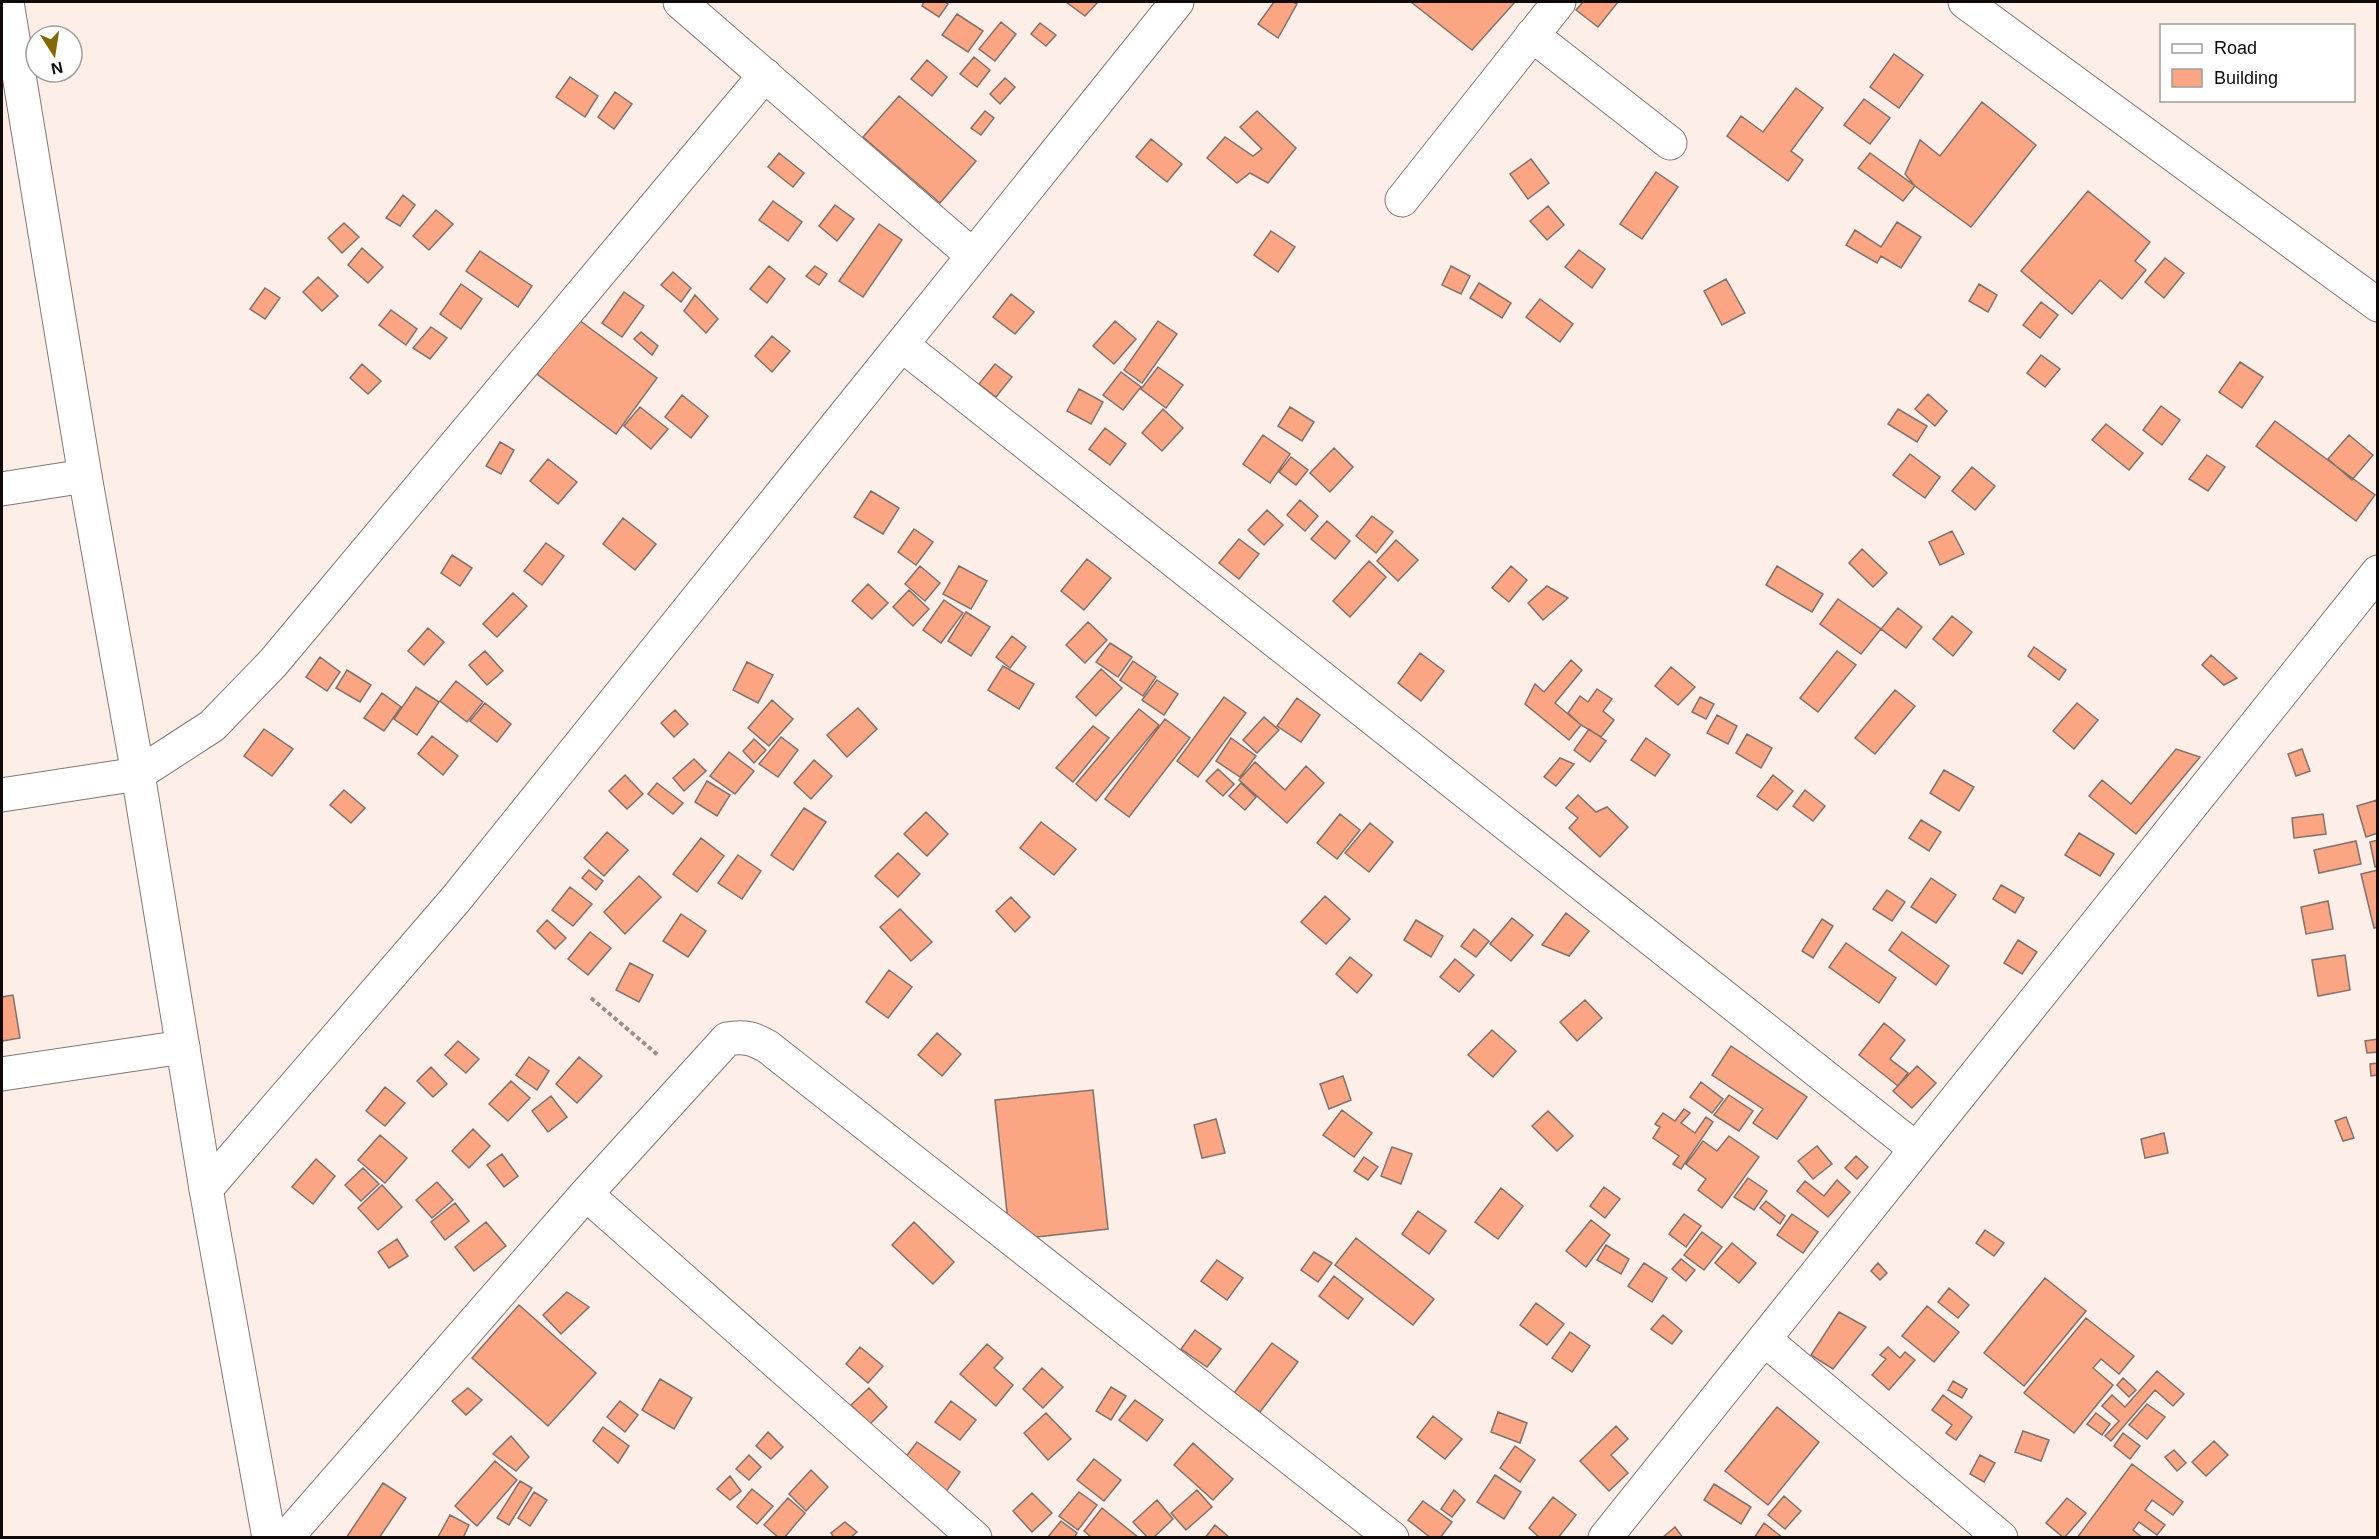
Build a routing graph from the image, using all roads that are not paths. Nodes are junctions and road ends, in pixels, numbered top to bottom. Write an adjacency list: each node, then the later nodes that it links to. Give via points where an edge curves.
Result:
1 (7, 2): 8 (street)
2 (680, 2): 7 (street)
3 (1178, 2): 11 (street)
4 (1559, 2): 6 (street)
5 (1965, 2): 12 (street)
6 (1532, 35): 9 (street); 10 (street)
7 (765, 75): 11 (street); 17 (street, via 273,663 212,726)
8 (12, 96): 14 (street)
9 (1670, 143)
10 (1402, 200)
11 (972, 255): 13 (street)
12 (2378, 305)
13 (902, 345): 21 (street); 22 (street, via 456,899)
14 (85, 476): 15 (street); 17 (street)
15 (2, 489)
16 (2378, 572): 21 (street)
17 (138, 774): 18 (street); 19 (street)
18 (2, 795)
19 (183, 1047): 20 (street); 22 (street)
20 (2, 1074)
21 (1916, 1149): 24 (street)
22 (206, 1189): 25 (street)
23 (586, 1194): 26 (street); 27 (street); 28 (street, via 728,1039 742,1036 761,1043)
24 (1764, 1340): 29 (street); 30 (street)
25 (269, 1538)
26 (286, 1538)
27 (975, 1538)
28 (1392, 1538)
29 (1605, 1538)
30 (2001, 1538)

